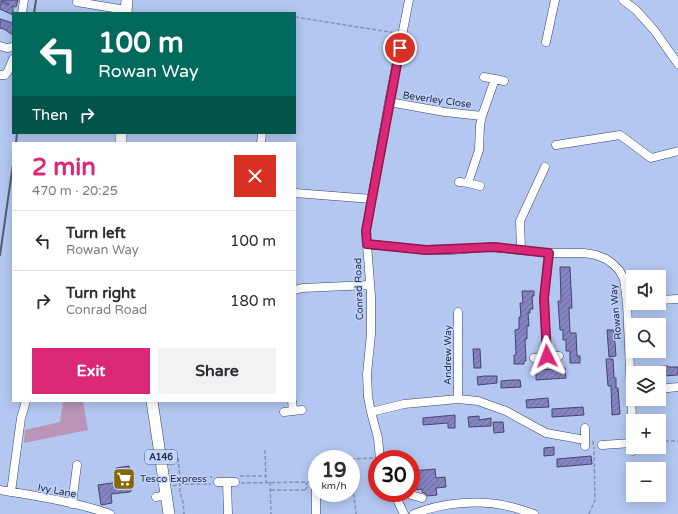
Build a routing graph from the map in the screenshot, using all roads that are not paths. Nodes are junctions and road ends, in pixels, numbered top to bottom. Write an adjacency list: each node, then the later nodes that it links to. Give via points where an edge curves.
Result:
1 (24, 0): 7 (street)
2 (409, 0): 17 (street, Conrad Road)
3 (555, 0): 8 (street)
4 (624, 0): 12 (street, via 654,30)
5 (77, 2): 6 (street)
6 (127, 8)
7 (22, 12)
8 (546, 42)
9 (0, 46): 10 (street)
10 (12, 48)
11 (12, 61): 13 (street, via 5,75)
12 (678, 64)
13 (0, 75)
14 (484, 77): 15 (street)
15 (495, 79): 16 (street); 18 (street, Beverley Close)
16 (504, 81)
17 (389, 102): 18 (street, Beverley Close); 26 (street, Conrad Road)
18 (482, 116): 23 (street, Beverley Close, via 479,150)
19 (556, 145): 20 (street, via 620,135 651,158)
20 (678, 151)
21 (545, 167): 28 (street, via 520,220)
22 (460, 182): 23 (street)
23 (468, 183): 24 (street)
24 (480, 186)
25 (296, 194): 26 (street)
26 (372, 198): 27 (street, Conrad Road, via 366,231)
27 (367, 244): 28 (street, Rowan Way, via 426,250 490,247); 30 (street, Conrad Road)
28 (521, 250): 29 (street, Rowan Way)
29 (549, 253): 31 (street, Rowan Way, via 584,253 606,259 619,270); 37 (street, via 544,298)
30 (370, 285): 32 (street); 48 (street, Conrad Road, via 371,334 367,374)
31 (626, 287)
32 (296, 290)
33 (678, 299): 34 (street)
34 (666, 300)
35 (630, 310): 40 (street, Rowan Way)
36 (458, 312): 43 (street, Andrew Way)
37 (547, 356): 38 (street); 39 (street)
38 (559, 356)
39 (534, 358)
40 (631, 366)
41 (678, 387): 42 (street)
42 (666, 388)
43 (458, 399): 48 (street, via 404,404); 49 (street, via 478,401 506,411 546,433 585,443)
44 (26, 402): 56 (street, via 21,418)
45 (152, 402): 63 (highway, A146, via 162,496)
46 (292, 402): 47 (street, via 289,412)
47 (302, 410)
48 (371, 412): 52 (street, Conrad Road)
49 (585, 428)
50 (602, 445): 51 (street, Rowan Way)
51 (626, 447)
52 (379, 450)
53 (77, 465): 59 (street)
54 (214, 483): 64 (street, via 235,482)
55 (0, 490): 56 (street, Ivy Lane)
56 (11, 492): 59 (street, Ivy Lane)
57 (314, 502): 65 (street)
58 (398, 502): 66 (street)
59 (72, 504): 62 (street, Ivy Lane)
60 (446, 505): 61 (street, via 479,502 506,505); 67 (street); 68 (street)
61 (522, 512): 69 (street)
62 (110, 514)
63 (169, 514)
64 (228, 514)
65 (316, 514)
66 (404, 514)
67 (414, 514)
68 (448, 514)
69 (534, 514)

